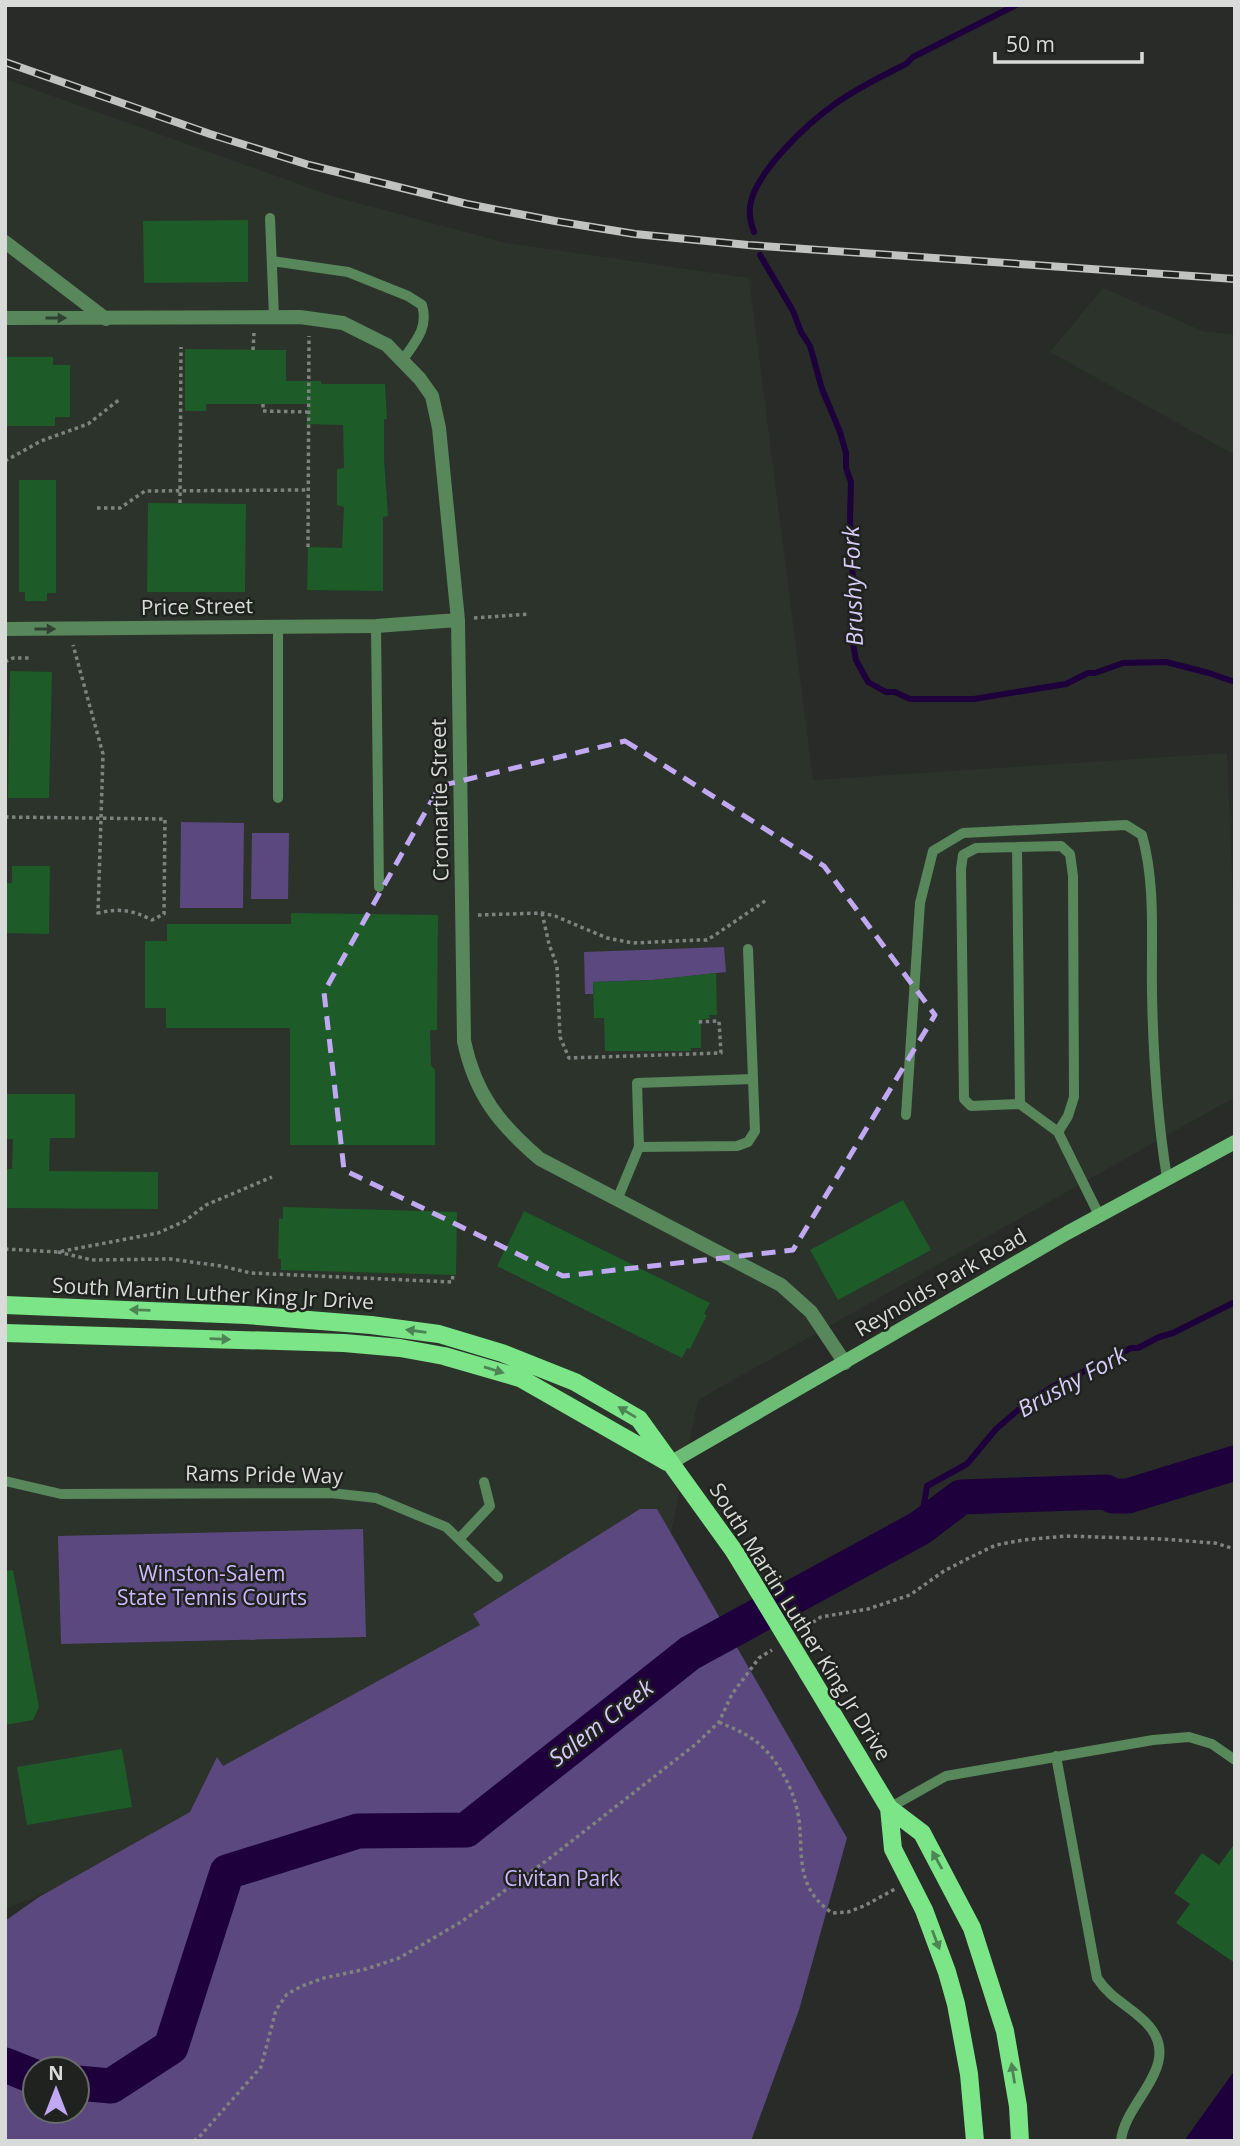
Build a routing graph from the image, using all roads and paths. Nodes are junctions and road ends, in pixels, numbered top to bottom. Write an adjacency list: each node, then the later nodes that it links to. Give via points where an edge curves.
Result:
1 (270, 218): 3 (lane)
2 (5, 242): 6 (street)
3 (272, 261): 4 (lane); 11 (lane, via 348,272 422,304 426,317 422,332)
4 (274, 317): 6 (street, Cromartie Street); 11 (street, Cromartie Street, via 343,323 387,345)
5 (5, 318): 6 (street, Cromartie Street, one-way to 6)
6 (106, 318)
7 (254, 330): 10 (path)
8 (309, 330): 14 (path)
9 (181, 348): 17 (path)
10 (253, 350)
11 (402, 361): 22 (street, Cromartie Street, via 432,396 439,428)
12 (120, 399): 15 (path, via 88,424 41,441)
13 (263, 404): 14 (path, via 263,411)
14 (307, 412): 16 (path)
15 (5, 461)
16 (307, 490): 17 (path); 20 (path)
17 (180, 491): 18 (path); 19 (path, via 145,491 120,508)
18 (180, 503)
19 (97, 508)
20 (308, 547)
21 (529, 614): 22 (path)
22 (458, 620): 23 (street, Price Street); 47 (street, Cromartie Street, via 464,1041 469,1066 493,1112 512,1136 540,1159)
23 (383, 626): 24 (street, Price Street); 33 (lane)
24 (278, 627): 25 (street, Price Street, one-way to 24); 29 (lane)
25 (5, 629)
26 (68, 641): 31 (path, via 103,754)
27 (32, 659): 28 (path)
28 (5, 662)
29 (278, 798)
30 (5, 817): 31 (path)
31 (102, 818): 31 (path, via 98,913 124,909 152,920 164,914 165,819)
32 (1017, 847): 40 (lane); 40 (lane, via 976,848 963,855 961,869 964,1099 971,1106); 42 (lane, via 1062,846 1070,854 1074,1097)
33 (379, 887)
34 (768, 899): 35 (path, via 707,940 634,943 607,938)
35 (542, 913): 36 (path); 38 (path, via 557,966 560,1037 569,1058 721,1053 719,1021)
36 (472, 915)
37 (748, 949): 39 (lane)
38 (696, 1022)
39 (753, 1079): 44 (lane, via 755,1131 748,1142); 44 (lane, via 637,1083)
40 (1020, 1104): 42 (lane)
41 (906, 1115): 46 (lane, via 920,904 933,852 963,833 1126,825 1142,835 1150,863 1152,1018)
42 (1058, 1132): 48 (lane)
43 (1235, 1142): 46 (main road, Reynolds Park Road)
44 (639, 1147): 47 (lane)
45 (272, 1177): 50 (path, via 212,1202 158,1233)
46 (1167, 1178): 48 (main road, Reynolds Park Road)
47 (617, 1200): 54 (street, Cromartie Street, via 781,1285 811,1312)
48 (1100, 1215): 54 (main road, Reynolds Park Road)
49 (5, 1249): 50 (path)
50 (58, 1252): 51 (path, via 92,1260 170,1259 251,1273 453,1282)
51 (453, 1275)
52 (5, 1305): 55 (main road, South Martin Luther King Jr Drive, one-way to 52, via 639,1419 575,1382 439,1334 246,1315)
53 (5, 1333): 55 (main road, South Martin Luther King Jr Drive, one-way to 55, via 344,1343 444,1356 520,1378)
54 (845, 1363): 55 (main road, Reynolds Park Road)
55 (670, 1463): 66 (main road, South Martin Luther King Jr Drive, bridge, via 734,1551)
56 (5, 1481): 58 (lane, Rams Pride Way, via 61,1494 331,1493 376,1498 446,1527)
57 (484, 1482): 58 (lane, via 491,1506)
58 (459, 1539): 60 (lane, Rams Pride Way)
59 (1235, 1549): 61 (path, via 1215,1543 1066,1536 996,1545 944,1571 910,1595 868,1609 821,1617)
60 (498, 1577)
61 (800, 1631)
62 (780, 1645): 63 (path, via 759,1658 732,1694)
63 (719, 1722): 67 (path, via 750,1737 775,1760 797,1807 804,1874 819,1905 832,1913 848,1912); 68 (path, via 666,1769 461,1922 399,1958 324,1978 287,1994 276,2010 261,2067)
64 (1056, 1756): 65 (lane, via 1189,1737 1212,1744); 66 (lane, via 946,1776); 71 (lane, via 1097,1978 1107,1993 1149,2025 1159,2053 1152,2082 1130,2113)
65 (1235, 1760)
66 (889, 1808): 67 (main road, South Martin Luther King Jr Drive, via 893,1849); 70 (main road, South Martin Luther King Jr Drive, one-way to 66, via 1005,2031 972,1928 922,1833)
67 (910, 1881): 69 (main road, South Martin Luther King Jr Drive, one-way to 69, via 956,2004 970,2074)
68 (194, 2141)
69 (975, 2141)
70 (1020, 2141)
71 (1121, 2141)

